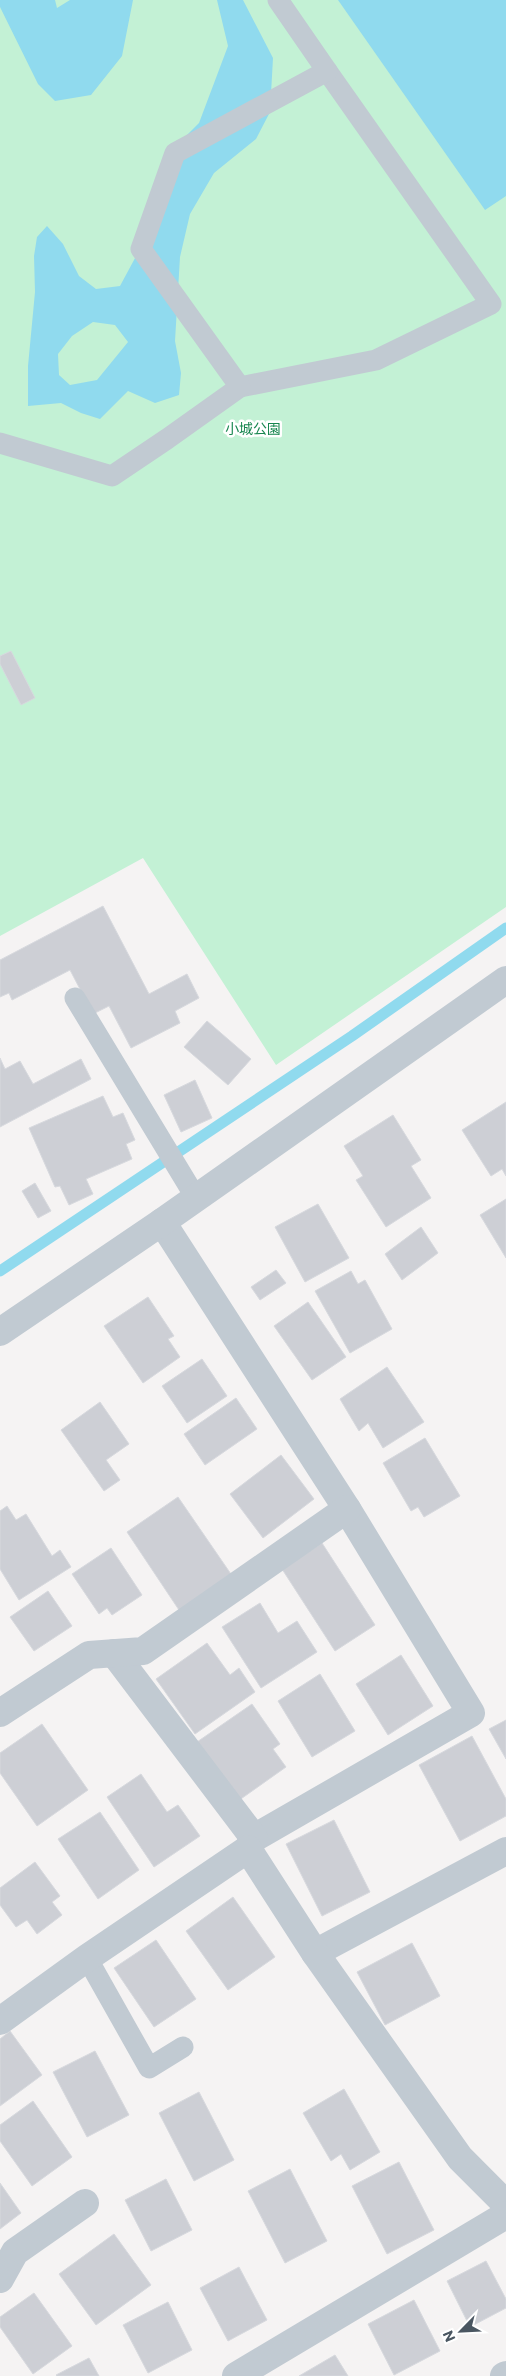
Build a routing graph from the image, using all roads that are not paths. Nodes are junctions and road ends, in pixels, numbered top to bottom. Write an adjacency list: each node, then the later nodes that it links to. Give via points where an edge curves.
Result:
1 (278, 0): 2 (lane)
2 (327, 71): 3 (lane, via 175,153 141,249); 3 (lane, via 491,304 376,360)
3 (240, 386): 4 (lane, via 112,476)
4 (0, 443)
5 (506, 981): 7 (street)
6 (76, 998): 7 (lane)
7 (196, 1198): 8 (street)
8 (162, 1222): 9 (street); 10 (street)
9 (0, 1332)
10 (347, 1509): 11 (street, via 143,1651); 13 (street, via 472,1713)
11 (114, 1653): 12 (street, via 90,1655); 13 (street)
12 (0, 1713)
13 (251, 1843): 15 (street); 16 (street)
14 (506, 1851): 15 (street)
15 (315, 1953): 20 (street, via 460,2158)
16 (87, 1958): 17 (street); 18 (lane, via 149,2068)
17 (0, 2021)
18 (183, 2047)
19 (85, 2203): 22 (street, via 15,2252)
20 (506, 2204)
21 (506, 2215): 23 (street)
22 (0, 2279)
23 (236, 2376)

